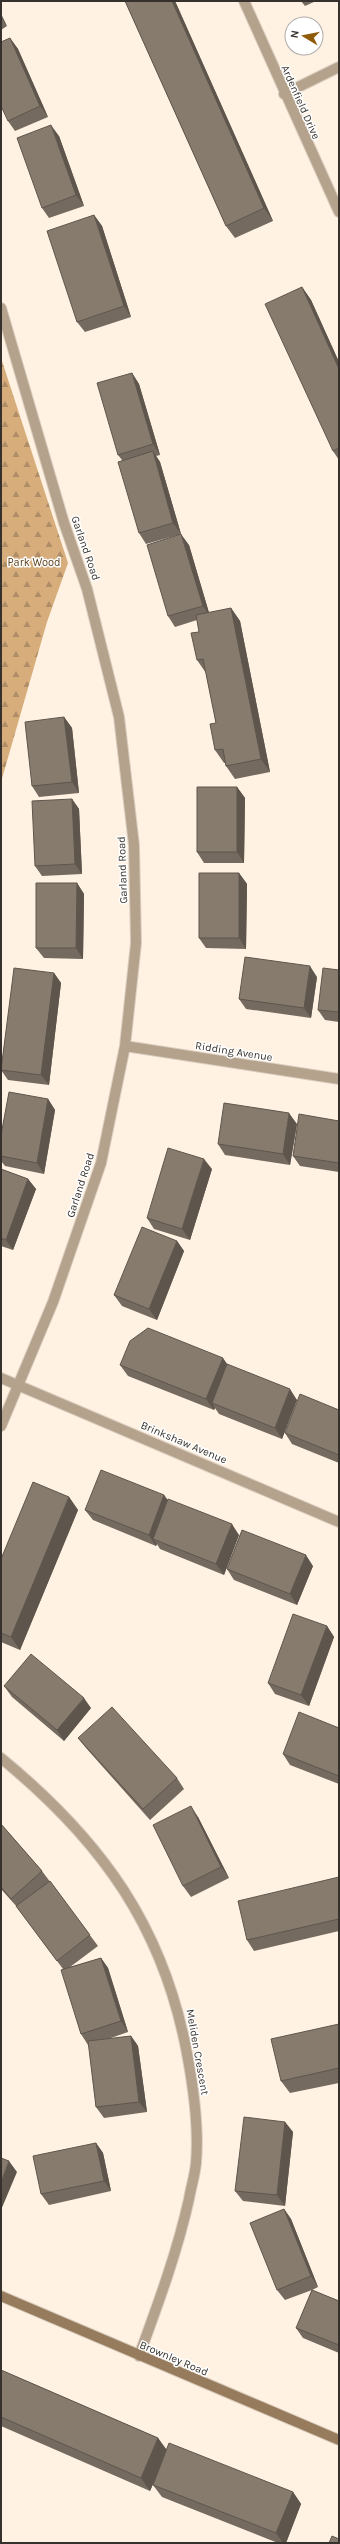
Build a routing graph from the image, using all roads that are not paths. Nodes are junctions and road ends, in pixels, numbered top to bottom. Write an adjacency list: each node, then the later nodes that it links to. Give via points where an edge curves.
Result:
1 (244, 1): 3 (street, Ardenfield Drive)
2 (339, 67): 3 (street)
3 (284, 94): 4 (street, Ardenfield Drive)
4 (339, 212)
5 (1, 308): 6 (street, Garland Road, via 64,523 87,589 119,717 134,845 136,944)
6 (125, 1046): 7 (street, Ridding Avenue); 9 (street, Garland Road, via 101,1163 53,1302)
7 (339, 1079)
8 (1, 1378): 9 (street, Brinkshaw Avenue)
9 (19, 1385): 10 (street, Garland Road); 11 (street, Brinkshaw Avenue)
10 (1, 1426)
11 (339, 1522)
12 (1, 1758): 14 (street, Meliden Crescent, via 79,1830 126,1892 157,1949 181,2017 195,2094 196,2162 181,2233)
13 (1, 2296): 14 (street, Brownley Road)
14 (140, 2356): 15 (street, Brownley Road)
15 (339, 2440)

